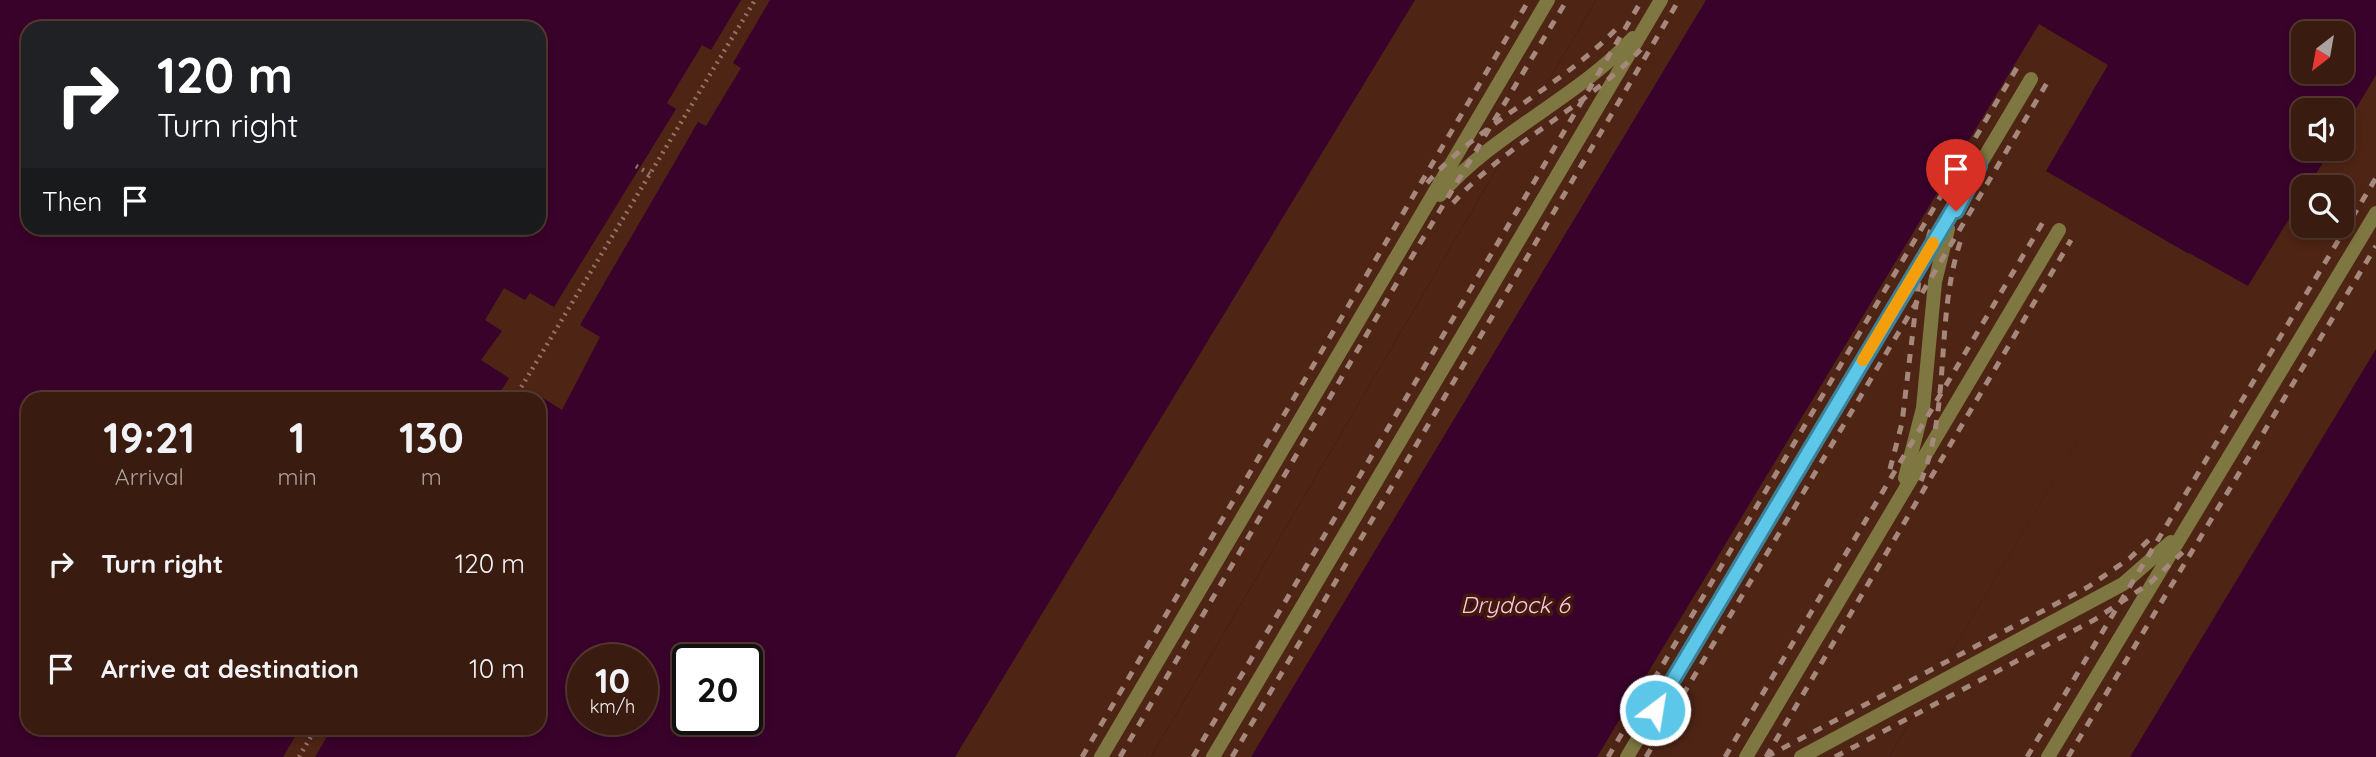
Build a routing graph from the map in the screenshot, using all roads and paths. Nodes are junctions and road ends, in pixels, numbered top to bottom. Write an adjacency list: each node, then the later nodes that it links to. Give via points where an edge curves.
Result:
1 (755, 0): 7 (path)
2 (1548, 0): 10 (lane)
3 (1661, 0): 10 (lane, via 1614,56 1483,153 1448,185); 17 (lane)
4 (2031, 79): 5 (lane)
5 (1979, 166): 13 (lane, via 1945,235 1935,282 1919,430 1902,488); 18 (lane)
6 (638, 167): 7 (path)
7 (650, 174): 11 (path)
8 (2376, 213): 12 (lane)
9 (2059, 230): 13 (lane)
10 (1406, 241): 16 (lane)
11 (518, 392)
12 (2213, 484): 20 (lane, via 2168,546 2123,584); 21 (lane)
13 (1881, 530): 19 (lane)
14 (312, 735): 15 (path)
15 (299, 757)
16 (1101, 757)
17 (1213, 757)
18 (1627, 757)
19 (1746, 757)
20 (1801, 757)
21 (2048, 757)

